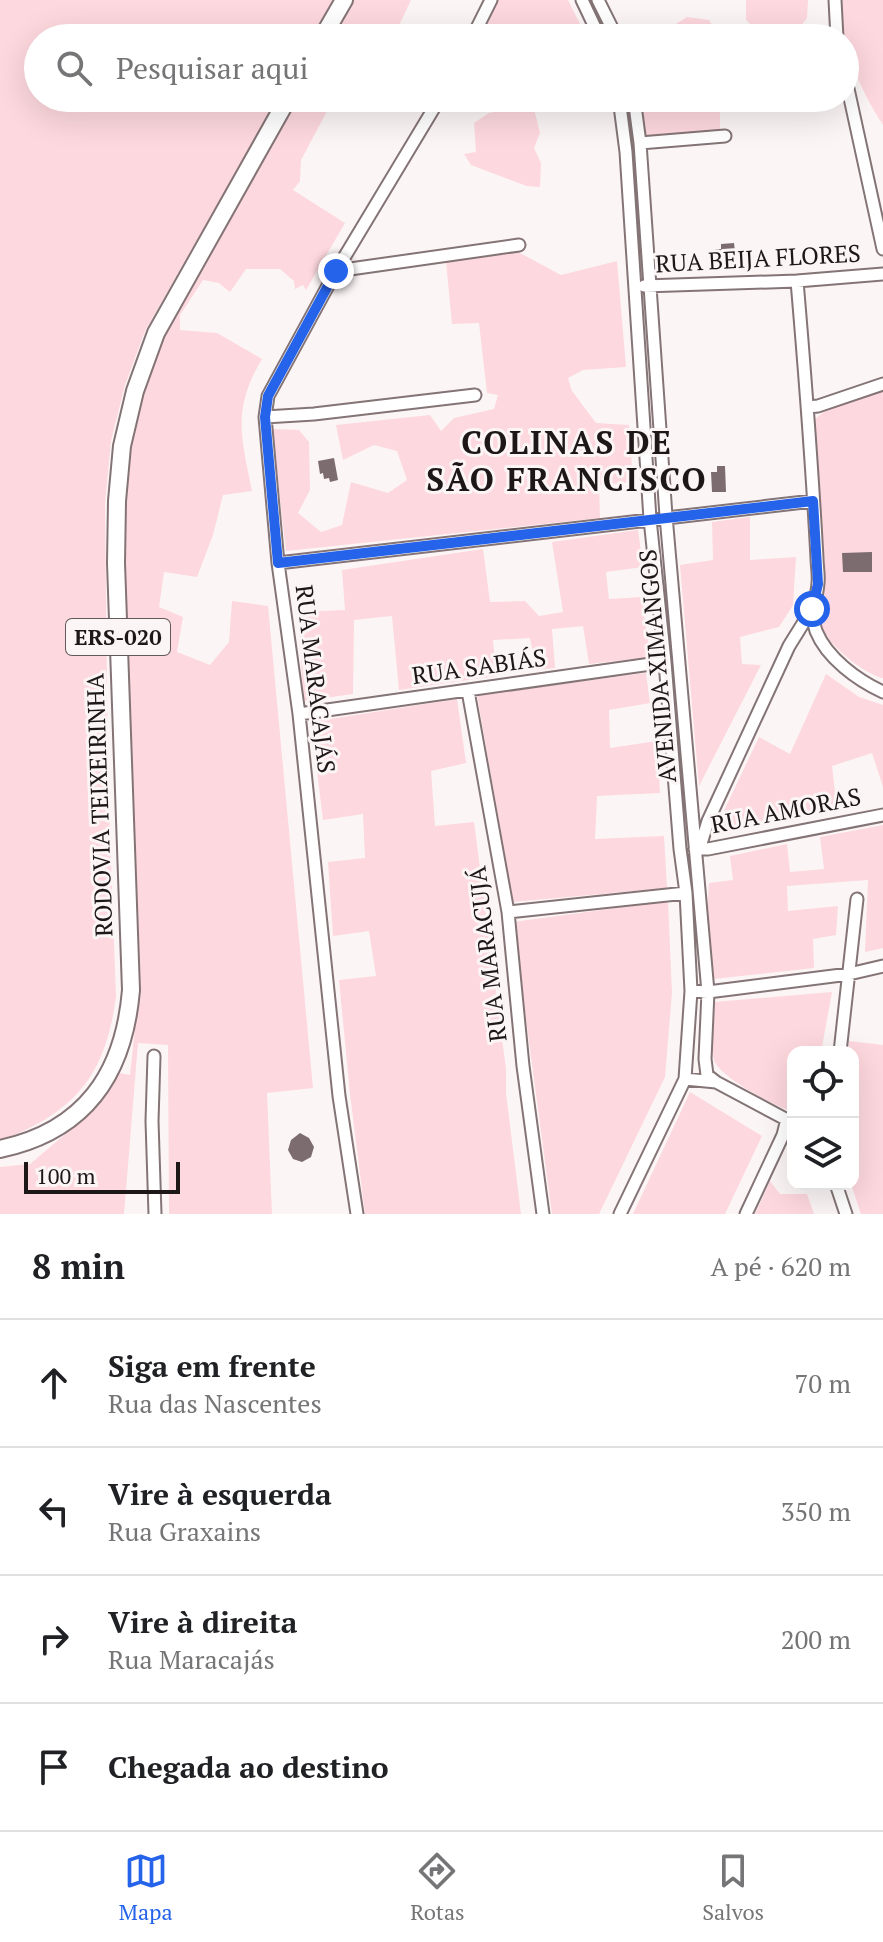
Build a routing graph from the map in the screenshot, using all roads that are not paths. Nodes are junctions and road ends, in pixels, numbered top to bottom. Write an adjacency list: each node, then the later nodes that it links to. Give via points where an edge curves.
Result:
1 (344, 0): 6 (main road)
2 (491, 0): 7 (street)
3 (582, 0): 8 (street)
4 (598, 0): 9 (street)
5 (835, 0): 10 (street)
6 (330, 24)
7 (479, 24)
8 (593, 24)
9 (610, 24)
10 (836, 24)
11 (280, 112): 54 (main road, RODOVIA TEIXEIRINHA / ERS-020, via 156,333 122,446 116,563 131,990 124,1037 107,1078 85,1107 48,1134)
12 (431, 112): 20 (street, RUA MARACAJÁS)
13 (621, 112): 24 (street, AVENIDA XIMANGOS)
14 (636, 112): 17 (street, AVENIDA XIMANGOS)
15 (853, 112): 19 (street)
16 (725, 136): 17 (street)
17 (640, 143): 23 (street, AVENIDA XIMANGOS)
18 (519, 245): 20 (street)
19 (883, 249)
20 (336, 271): 28 (street, RUA MARACAJÁS, via 268,396)
21 (883, 274): 22 (street, RUA BEIJA FLORES)
22 (797, 281): 23 (street, RUA BEIJA FLORES); 27 (street)
23 (650, 286): 24 (street, RUA BEIJA FLORES); 30 (street, AVENIDA XIMANGOS)
24 (635, 287): 31 (street, AVENIDA XIMANGOS)
25 (883, 384): 27 (street)
26 (475, 395): 28 (street)
27 (808, 407): 29 (street)
28 (265, 417): 32 (street, RUA MARACAJÁS)
29 (813, 501): 30 (street); 33 (street, via 818,584)
30 (666, 516): 31 (street); 40 (street, AVENIDA XIMANGOS)
31 (650, 519): 32 (street); 34 (street, AVENIDA XIMANGOS)
32 (278, 563): 37 (street, RUA MARACAJÁS)
33 (812, 609): 36 (street, via 826,649); 40 (street, via 789,646)
34 (665, 662): 35 (street, RUA SABIÁS); 39 (street, AVENIDA XIMANGOS)
35 (468, 691): 37 (street, RUA SABIÁS); 43 (street, RUA MARACUJÁ)
36 (883, 692)
37 (299, 714): 57 (street, RUA MARACAJÁS, via 339,1096)
38 (883, 815): 40 (street, RUA AMORAS)
39 (680, 849): 40 (street, RUA AMORAS); 41 (street, AVENIDA XIMANGOS)
40 (698, 849): 47 (street, AVENIDA XIMANGOS)
41 (686, 893): 43 (street); 46 (street, AVENIDA XIMANGOS)
42 (857, 899): 45 (street)
43 (508, 912): 58 (street, RUA MARACUJÁ)
44 (883, 966): 45 (street)
45 (849, 974): 47 (street); 48 (street)
46 (691, 991): 47 (street); 50 (street, AVENIDA XIMANGOS)
47 (708, 992): 51 (street, AVENIDA XIMANGOS, via 705,1059 707,1075)
48 (841, 1046)
49 (154, 1056): 56 (street)
50 (685, 1079): 51 (street); 59 (street)
51 (716, 1082): 52 (street)
52 (787, 1119)
53 (787, 1127): 60 (street)
54 (0, 1149)
55 (838, 1190): 61 (street)
56 (155, 1214)
57 (357, 1214)
58 (543, 1214)
59 (620, 1214)
60 (746, 1214)
61 (846, 1214)

